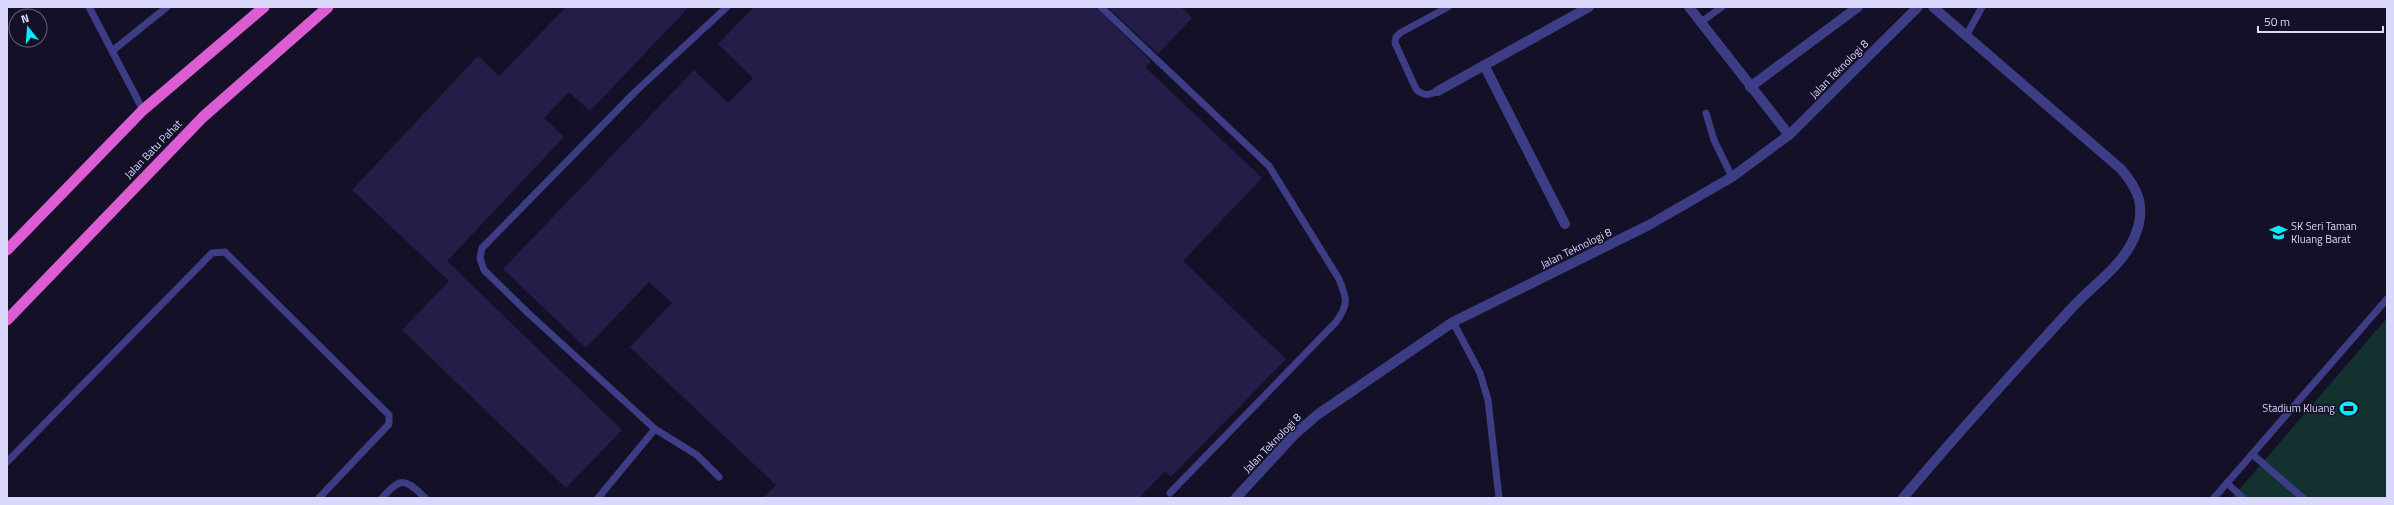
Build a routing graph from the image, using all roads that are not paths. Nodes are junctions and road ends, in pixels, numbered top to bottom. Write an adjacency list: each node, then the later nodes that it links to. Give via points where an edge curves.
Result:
1 (89, 7): 17 (lane)
2 (168, 7): 17 (lane)
3 (264, 7): 21 (highway)
4 (328, 7): 28 (highway, Jalan Batu Pahat, via 203,117)
5 (727, 7): 30 (lane, via 636,91 482,248 480,258 484,270 528,313)
6 (1101, 7): 35 (lane, via 1269,166 1339,279 1347,299 1344,311 1336,322)
7 (1448, 7): 20 (lane, via 1400,33 1395,43 1416,89 1421,94 1428,95)
8 (1589, 7): 18 (street)
9 (1689, 7): 15 (street)
10 (1722, 7): 15 (lane)
11 (1858, 7): 19 (street)
12 (1918, 7): 23 (street, Jalan Teknologi 8)
13 (1933, 7): 16 (street)
14 (1982, 7): 16 (lane)
15 (1700, 22): 19 (street)
16 (1966, 36): 42 (street, via 2121,169 2135,186 2140,207 2137,232 2127,253 2066,314)
17 (112, 51): 21 (lane)
18 (1485, 67): 20 (street); 25 (street)
19 (1750, 87): 23 (street)
20 (1438, 91)
21 (143, 110): 26 (highway)
22 (1706, 113): 24 (lane, via 1714,140)
23 (1788, 135): 24 (street, Jalan Teknologi 8)
24 (1732, 177): 29 (street, Jalan Teknologi 8, via 1649,225)
25 (1565, 224)
26 (7, 250)
27 (2387, 299): 31 (lane)
28 (7, 320)
29 (1453, 322): 40 (street, Jalan Teknologi 8, via 1317,415 1294,435); 41 (lane, via 1480,373 1488,400)
30 (655, 429): 33 (lane, via 697,455); 39 (lane)
31 (2252, 454): 34 (lane); 45 (lane)
32 (7, 462): 36 (lane, via 212,253 218,251 225,252 389,414 389,424)
33 (719, 477)
34 (2227, 483): 43 (lane); 44 (lane)
35 (1170, 493)
36 (319, 498)
37 (382, 498): 38 (lane, via 393,485 401,482 408,482)
38 (425, 498)
39 (598, 498)
40 (1236, 498)
41 (1499, 498)
42 (1903, 498)
43 (2214, 498)
44 (2243, 498)
45 (2303, 498)

